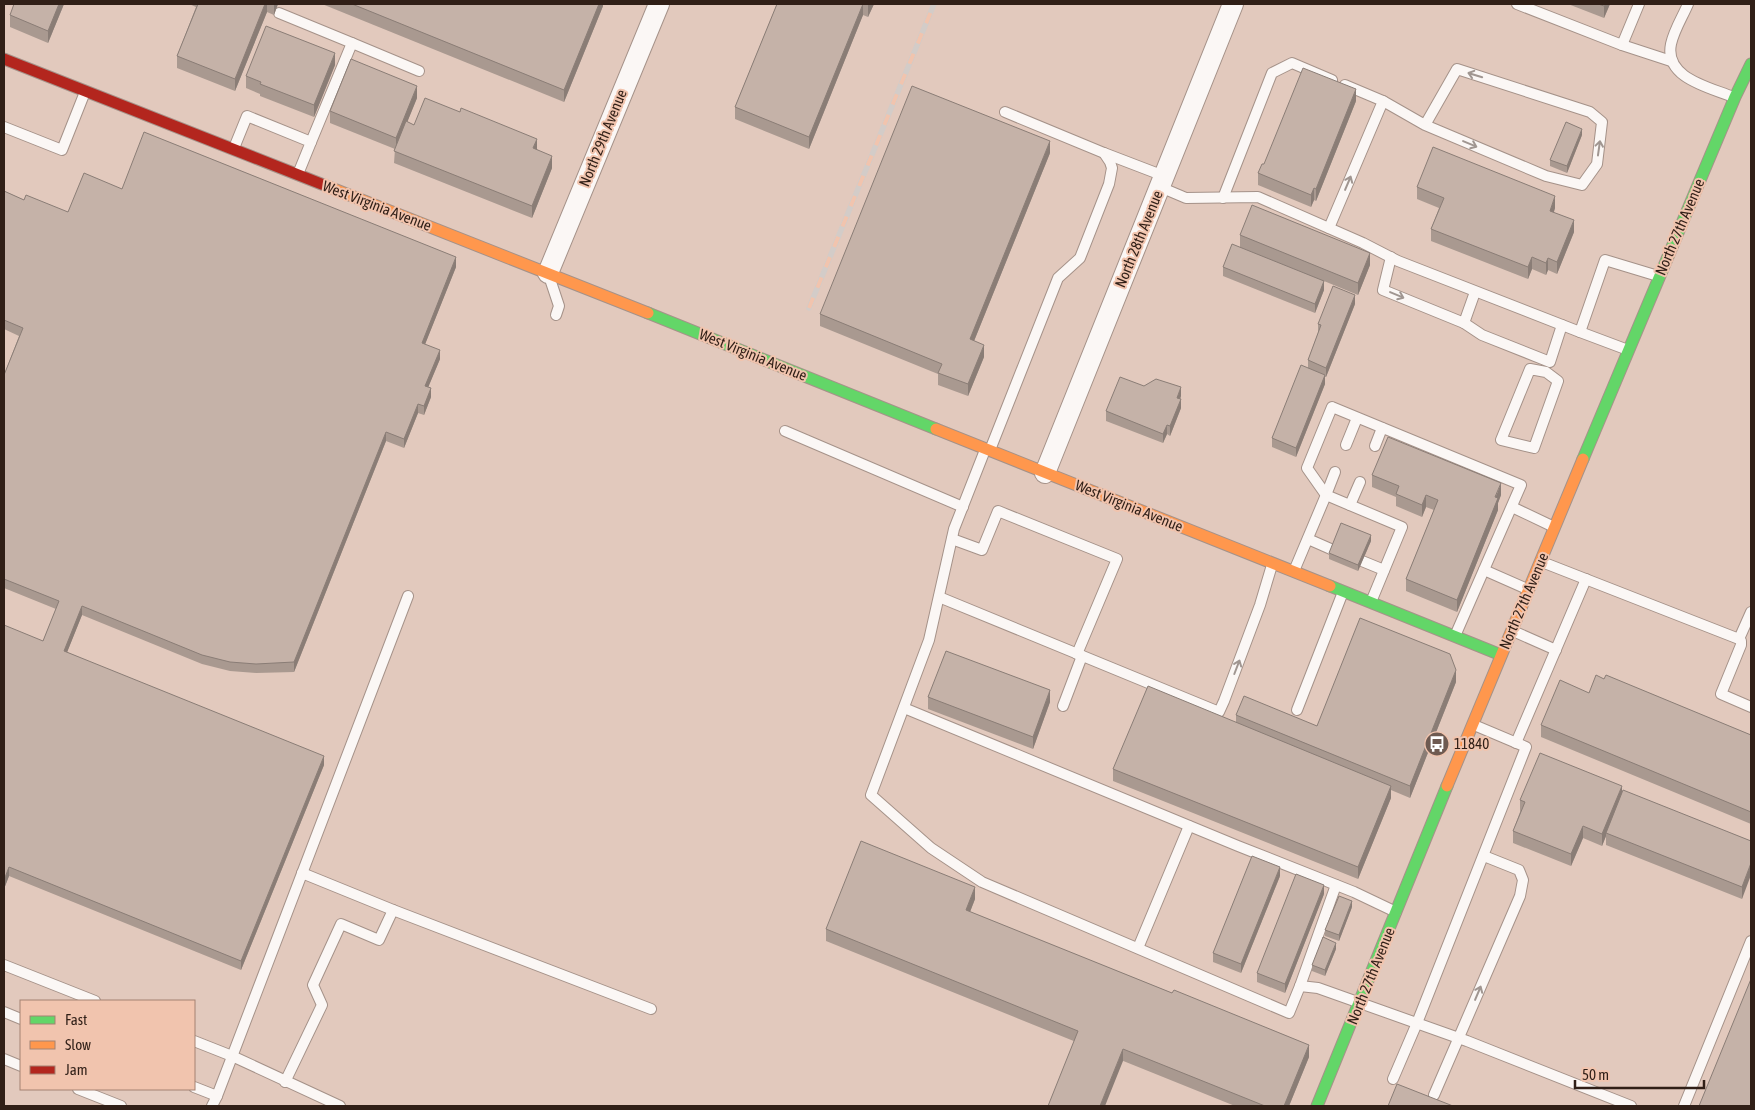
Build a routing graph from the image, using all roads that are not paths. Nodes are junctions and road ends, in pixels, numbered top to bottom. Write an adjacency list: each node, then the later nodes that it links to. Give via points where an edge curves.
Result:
1 (659, 4): 27 (street, North 29th Avenue)
2 (1233, 4): 23 (street, North 28th Avenue)
3 (1518, 4): 8 (lane)
4 (1639, 4): 8 (lane)
5 (1688, 4): 11 (lane, via 1671,44)
6 (279, 13): 7 (lane)
7 (352, 43): 12 (lane); 19 (lane)
8 (1622, 45): 11 (lane)
9 (4, 59): 13 (street, West Virginia Avenue)
10 (1750, 59): 14 (street, North 27th Avenue)
11 (1671, 61): 14 (lane, via 1683,76)
12 (420, 71)
13 (85, 91): 18 (lane, via 62,150); 20 (street, West Virginia Avenue)
14 (1734, 97): 28 (street, North 27th Avenue)
15 (1383, 102): 17 (lane); 24 (lane, via 1292,63 1272,73); 25 (lane, one-way to 15)
16 (1005, 112): 21 (lane)
17 (1425, 125): 17 (lane, one-way to 17, via 1546,176 1582,185 1596,164 1602,122 1590,112 1457,69)
18 (4, 127)
19 (311, 142): 20 (lane, via 247,116); 22 (lane)
20 (233, 149): 22 (street, West Virginia Avenue)
21 (1104, 153): 23 (lane); 41 (lane, via 1112,168 1109,184 1080,258 1058,278)
22 (298, 175): 27 (street, West Virginia Avenue)
23 (1162, 182): 24 (lane, via 1186,198); 43 (street, North 28th Avenue)
24 (1223, 198): 25 (lane, via 1258,197)
25 (1329, 228): 26 (lane)
26 (1392, 257): 29 (lane); 31 (lane, one-way to 31, via 1383,290)
27 (548, 273): 30 (lane, via 559,306); 41 (street, West Virginia Avenue)
28 (1660, 276): 33 (lane, via 1605,260); 34 (street, North 27th Avenue)
29 (1475, 292): 31 (lane); 32 (lane)
30 (556, 315)
31 (1464, 323): 35 (lane)
32 (1562, 325): 33 (lane); 35 (lane)
33 (1580, 332): 34 (lane)
34 (1629, 350): 49 (street, North 27th Avenue)
35 (1548, 367): 35 (lane, via 1530,369 1501,440 1534,448 1558,381)
36 (1358, 418): 37 (lane); 39 (lane); 45 (lane, via 1332,407 1307,468)
37 (1382, 428): 40 (lane); 48 (lane, via 1521,485)
38 (785, 431): 47 (lane)
39 (1346, 445)
40 (1375, 446)
41 (987, 450): 43 (street, West Virginia Avenue); 47 (lane)
42 (1335, 472): 45 (lane)
43 (1046, 473): 55 (street, West Virginia Avenue)
44 (1360, 482): 46 (lane)
45 (1326, 495): 46 (lane); 51 (lane)
46 (1350, 505): 56 (lane, via 1402,527)
47 (963, 507): 50 (lane)
48 (1512, 507): 49 (lane); 57 (lane)
49 (1555, 527): 54 (street, North 27th Avenue)
50 (952, 539): 63 (lane); 70 (lane, via 982,550 998,511 1117,559)
51 (1308, 539): 52 (lane); 58 (lane)
52 (1333, 550)
53 (1362, 561): 56 (lane)
54 (1541, 561): 59 (lane); 60 (street, North 27th Avenue)
55 (1273, 564): 58 (street, West Virginia Avenue); 70 (lane, one-way to 55, via 1218,712)
56 (1384, 570): 64 (lane)
57 (1484, 570): 60 (lane); 67 (lane)
58 (1294, 572): 61 (street, West Virginia Avenue)
59 (1586, 579): 68 (lane); 69 (lane)
60 (1529, 590): 66 (street, North 27th Avenue)
61 (1343, 591): 64 (street, West Virginia Avenue); 75 (lane)
62 (408, 596): 80 (lane)
63 (939, 598): 70 (lane); 74 (lane, via 929,640)
64 (1371, 602): 67 (street, West Virginia Avenue)
65 (1751, 612): 68 (lane)
66 (1512, 630): 69 (lane); 71 (street, North 27th Avenue)
67 (1455, 636): 71 (street, West Virginia Avenue)
68 (1739, 639): 73 (lane, via 1741,645 1721,694)
69 (1556, 650): 77 (lane)
70 (1080, 655): 72 (lane)
71 (1502, 655): 76 (street, North 27th Avenue)
72 (1062, 706)
73 (1751, 707)
74 (904, 708): 78 (lane); 85 (lane, via 871,795 931,848 982,882)
75 (1297, 710)
76 (1474, 725): 77 (lane); 83 (street, North 27th Avenue)
77 (1516, 743): 79 (lane, via 1526,747)
78 (1189, 826): 81 (lane); 85 (lane)
79 (1484, 856): 93 (lane); 94 (lane, one-way to 79, via 1520,896 1523,880 1519,870)
80 (302, 873): 82 (lane); 96 (lane)
81 (1336, 885): 83 (lane); 87 (lane)
82 (392, 910): 90 (lane); 100 (lane, via 379,940 340,924 312,985 322,1005)
83 (1397, 912): 89 (street, North 27th Avenue)
84 (1751, 941): 109 (lane)
85 (1138, 948): 87 (lane, via 1289,1012)
86 (4, 965): 88 (lane)
87 (1300, 986): 89 (lane, via 1318,988)
88 (92, 1000)
89 (1360, 1002): 93 (lane); 107 (street, North 27th Avenue)
90 (651, 1009)
91 (4, 1012): 92 (lane)
92 (20, 1019)
93 (1417, 1023): 94 (lane); 99 (lane)
94 (1458, 1038): 103 (lane); 108 (lane)
95 (195, 1041): 96 (lane)
96 (232, 1056): 100 (lane); 104 (lane)
97 (4, 1058): 98 (lane)
98 (20, 1066)
99 (1393, 1079)
100 (285, 1082): 106 (lane)
101 (195, 1088): 104 (lane)
102 (81, 1090): 105 (lane)
103 (1434, 1095)
104 (215, 1101)
105 (121, 1106)
106 (340, 1106)
107 (1317, 1106)
108 (1632, 1106)
109 (1684, 1106)

